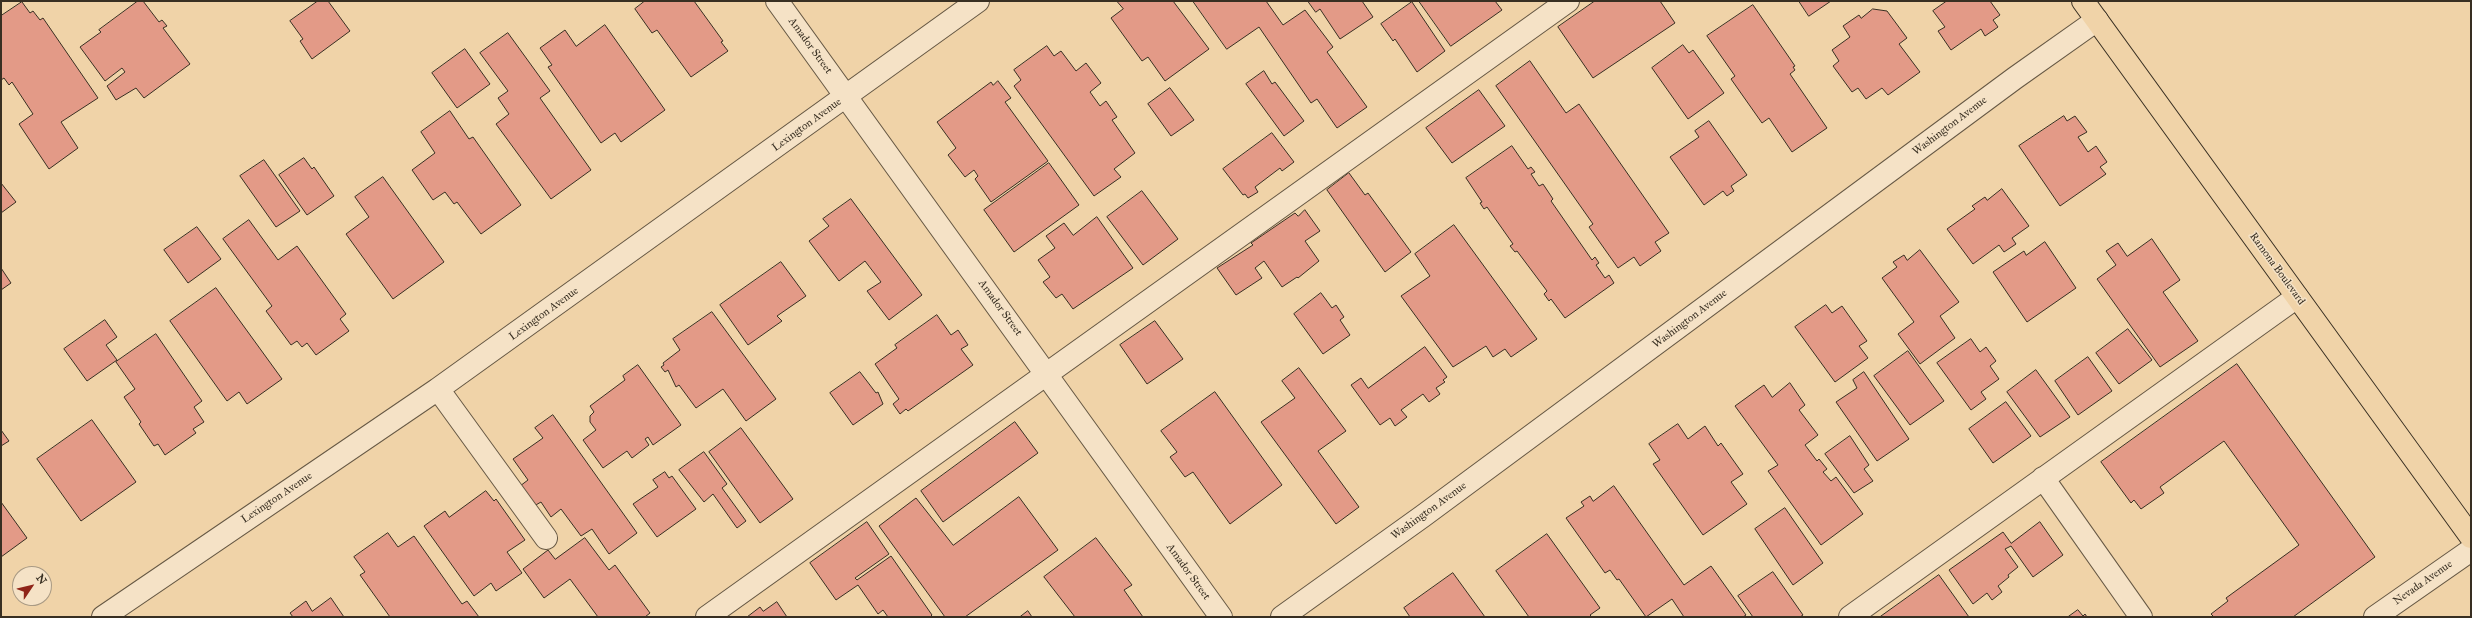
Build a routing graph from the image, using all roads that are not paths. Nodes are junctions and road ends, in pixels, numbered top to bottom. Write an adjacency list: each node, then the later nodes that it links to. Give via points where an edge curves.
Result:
1 (777, 1): 6 (street, Amador Street)
2 (1568, 1): 8 (street)
3 (2083, 1): 5 (main road, Ramona Boulevard)
4 (972, 3): 6 (street, Lexington Avenue)
5 (2097, 20): 7 (main road, Ramona Boulevard); 17 (street, Washington Avenue, via 2002,87 1423,516)
6 (847, 96): 8 (street, Amador Street); 9 (street, Lexington Avenue)
7 (2297, 297): 10 (street); 11 (main road, Ramona Boulevard)
8 (1047, 375): 15 (street); 16 (street, Amador Street)
9 (438, 389): 12 (street); 14 (street, Lexington Avenue)
10 (2043, 478): 18 (street); 19 (street)
11 (2471, 537)
12 (546, 538)
13 (2471, 550): 20 (street, Nevada Avenue)
14 (103, 617)
15 (707, 617)
16 (1221, 617)
17 (1282, 617)
18 (1850, 617)
19 (2141, 617)
20 (2375, 617)

